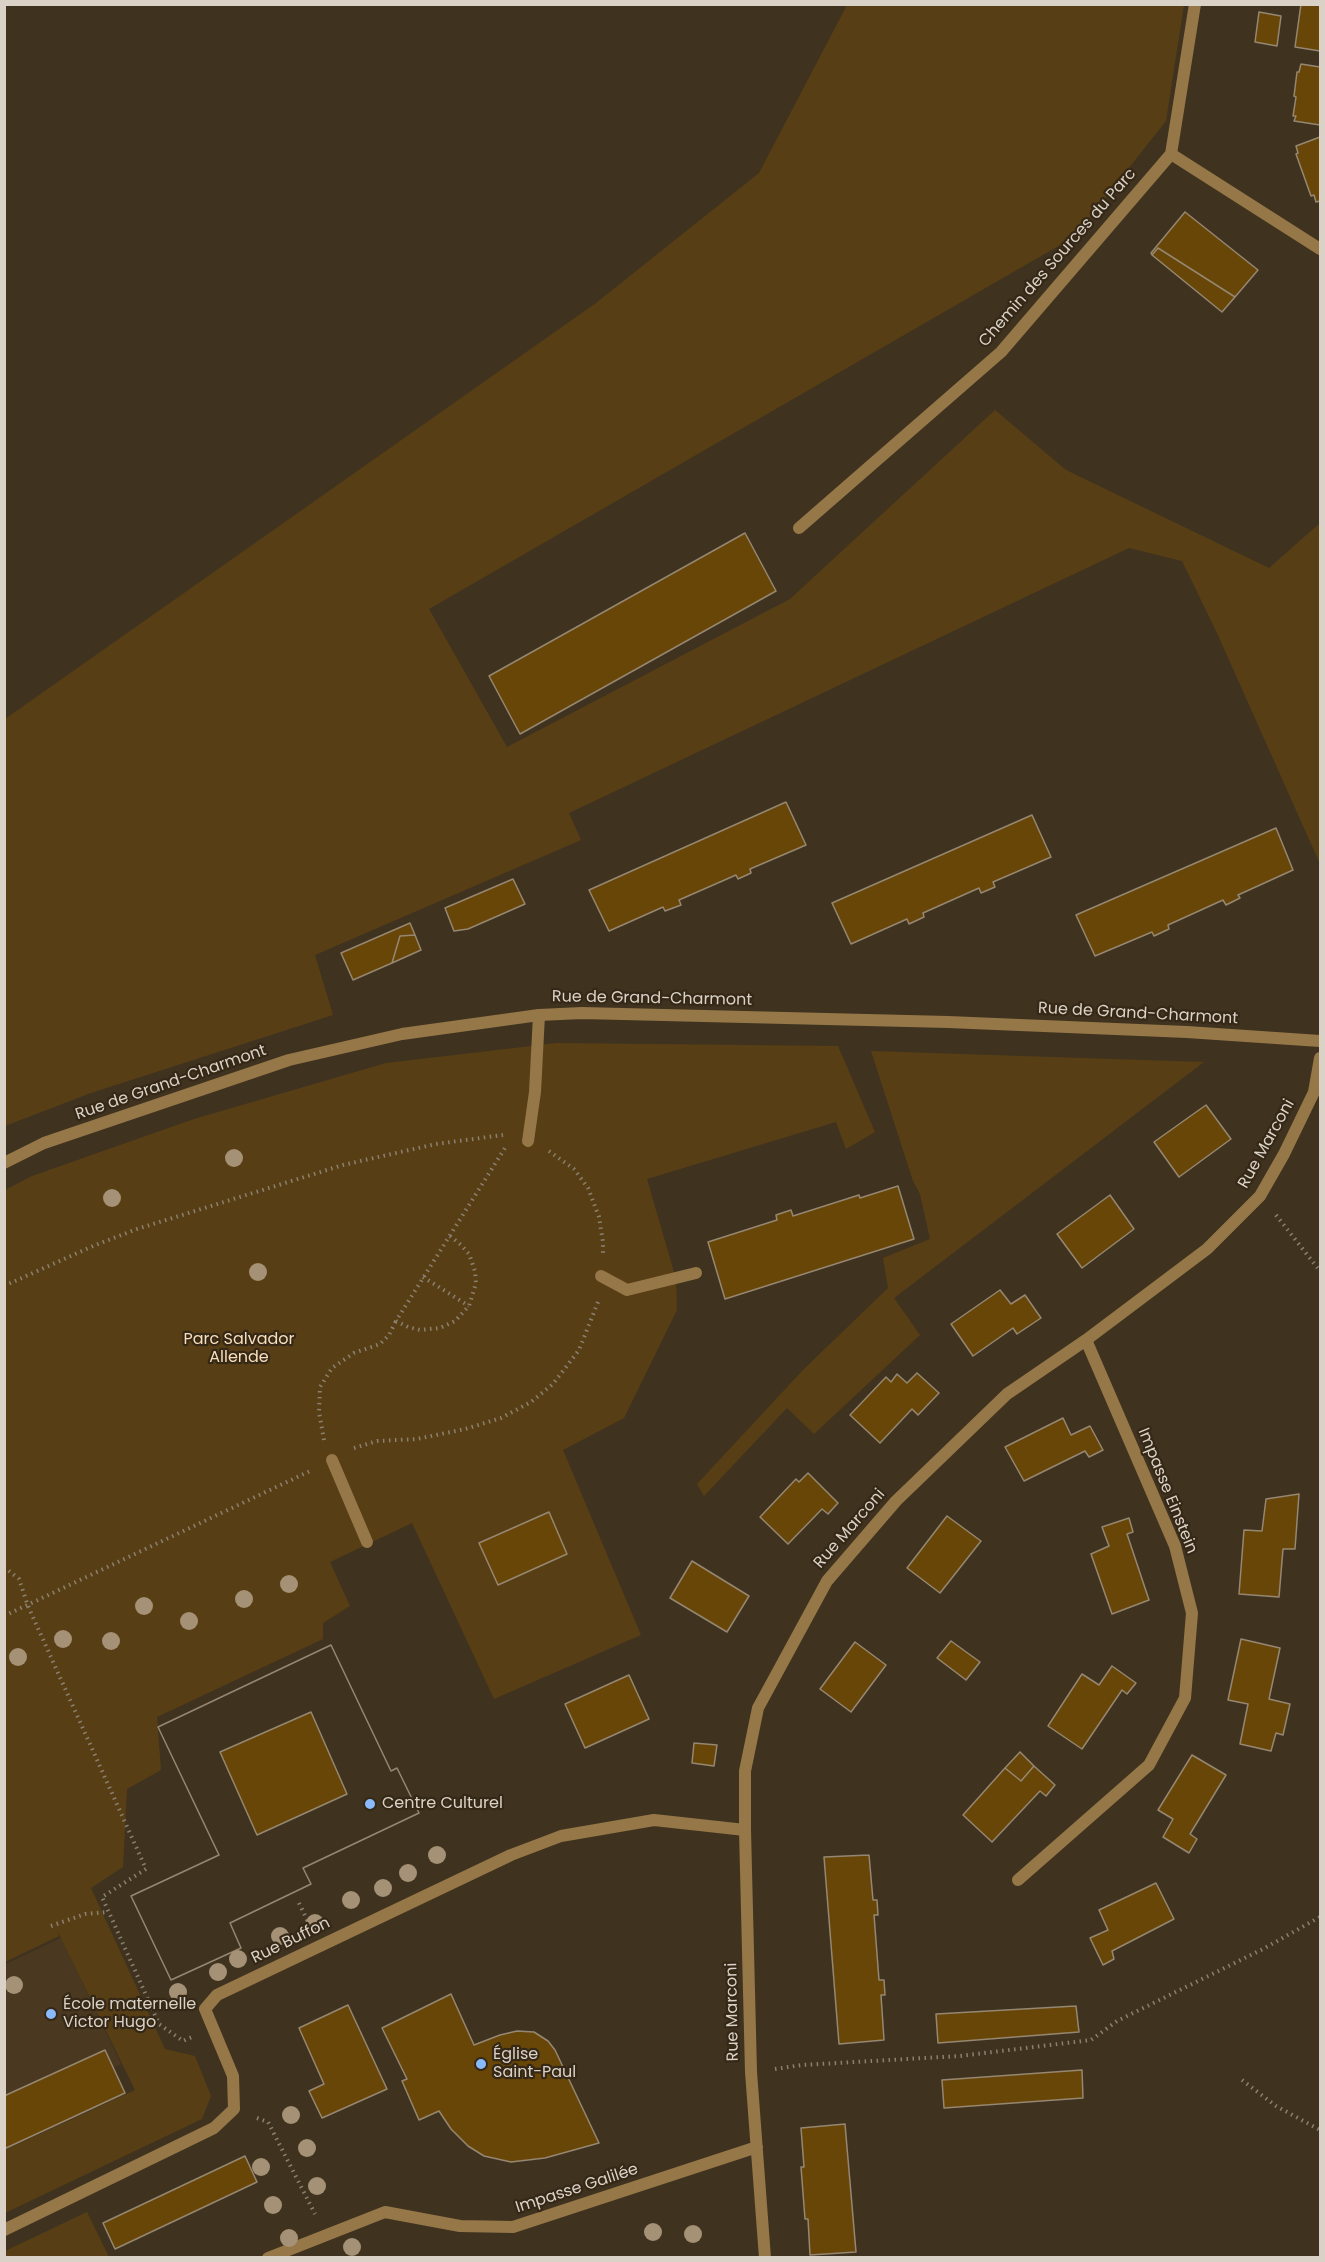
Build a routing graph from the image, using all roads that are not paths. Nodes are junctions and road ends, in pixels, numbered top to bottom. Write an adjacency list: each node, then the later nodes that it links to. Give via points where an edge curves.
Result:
1 (1195, 4): 2 (street)
2 (1171, 154): 3 (street); 4 (street, Chemin des Sources du Parc, via 1001,352)
3 (1320, 249)
4 (799, 528)
5 (539, 1015): 6 (street, Rue de Grand-Charmont, via 948,1022); 8 (street); 9 (street, Rue de Grand-Charmont, via 402,1034 289,1060 44,1143)
6 (1320, 1041)
7 (1320, 1059): 12 (street, Rue Marconi, via 1314,1092 1260,1196 1207,1249)
8 (528, 1141)
9 (4, 1163)
10 (696, 1273): 11 (street, via 627,1290)
11 (601, 1276)
12 (1086, 1340): 15 (street, Rue Marconi, via 1007,1394 896,1501 827,1581 758,1708 745,1771); 16 (street, Impasse Einstein, via 1175,1546 1192,1613 1185,1698 1149,1765)
13 (332, 1460): 14 (street)
14 (367, 1542)
15 (745, 1830): 17 (street, Rue Marconi); 18 (street, Rue Buffon, via 654,1820 561,1836 511,1855 217,1995 205,2009 233,2076 234,2109 214,2128)
16 (1018, 1880)
17 (756, 2146): 19 (street, Impasse Galilée, via 513,2227 460,2226 385,2212); 20 (street, Rue Marconi)
18 (4, 2230)
19 (268, 2258)
20 (765, 2258)

